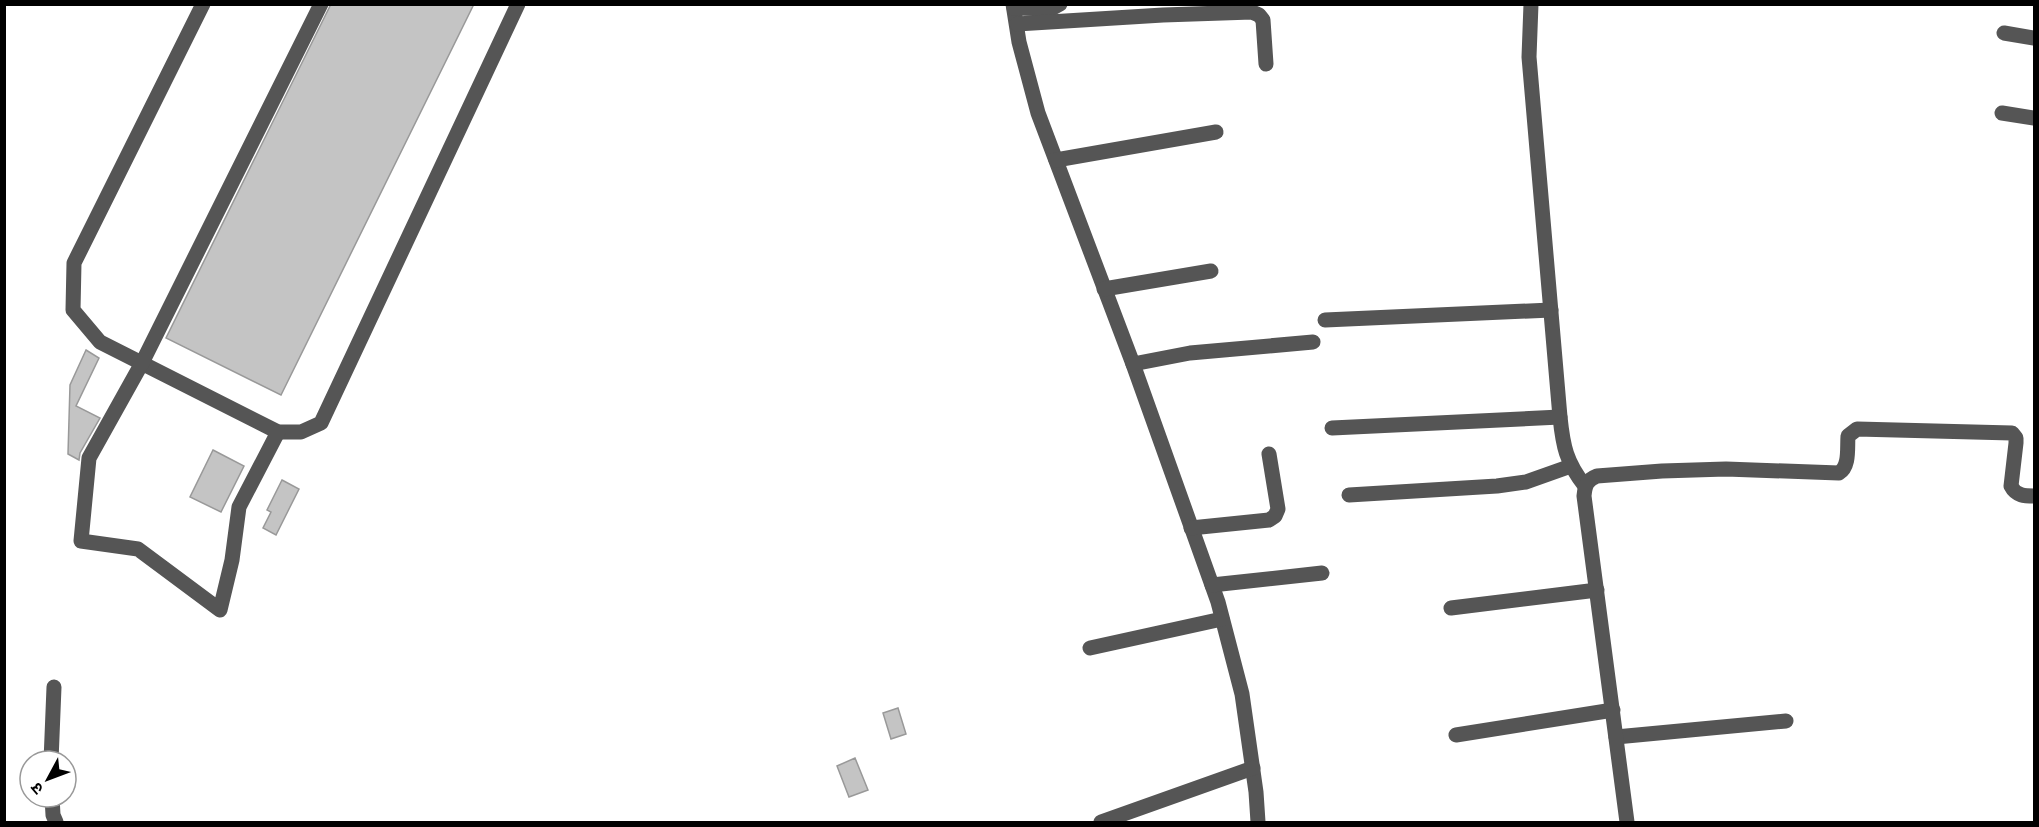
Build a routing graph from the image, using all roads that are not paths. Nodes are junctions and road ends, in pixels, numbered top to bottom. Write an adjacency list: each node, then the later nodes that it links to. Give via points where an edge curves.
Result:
1 (203, 4): 20 (street, via 74,263 73,310 100,342)
2 (321, 4): 20 (street)
3 (518, 4): 24 (street, via 321,423 302,432)
4 (1060, 4): 6 (street, via 1051,9)
5 (1531, 4): 17 (street, via 1529,57)
6 (1013, 6): 7 (street)
7 (1017, 24): 10 (street, via 1252,12 1263,20); 14 (street, via 1038,113)
8 (2004, 33): 9 (street)
9 (2034, 38)
10 (1266, 64)
11 (2002, 113): 12 (street)
12 (2034, 118)
13 (1216, 132): 14 (street)
14 (1056, 160): 16 (street)
15 (1211, 271): 16 (street)
16 (1104, 289): 21 (street)
17 (1551, 310): 18 (street); 22 (street)
18 (1325, 320)
19 (1313, 342): 21 (street, via 1190,353)
20 (142, 363): 24 (street); 24 (street, via 89,458 81,541 138,549 220,609 239,507)
21 (1133, 364): 30 (street)
22 (1560, 417): 23 (street); 26 (street, via 1563,446)
23 (1332, 428)
24 (278, 432)
25 (1269, 454): 30 (street, via 1278,509 1275,516 1269,520)
26 (1571, 466): 27 (street); 28 (street, via 1526,482 1497,486)
27 (1585, 486): 29 (street, via 1597,476 1662,471 1839,473 1846,465 1848,436 1857,429 2012,432 2016,443 2011,486 2022,496); 33 (street)
28 (1349, 495)
29 (2034, 496)
30 (1191, 528): 32 (street)
31 (1322, 573): 32 (street)
32 (1212, 585): 35 (street)
33 (1597, 590): 34 (street); 38 (street)
34 (1451, 608)
35 (1222, 619): 36 (street); 43 (street, via 1242,694)
36 (1090, 648)
37 (54, 687): 42 (street)
38 (1613, 710): 40 (street); 41 (street)
39 (1786, 721): 41 (street)
40 (1456, 735)
41 (1616, 737): 46 (street)
42 (51, 749)
43 (1252, 768): 44 (street); 45 (street)
44 (1101, 822)
45 (1258, 822)
46 (1627, 822)

